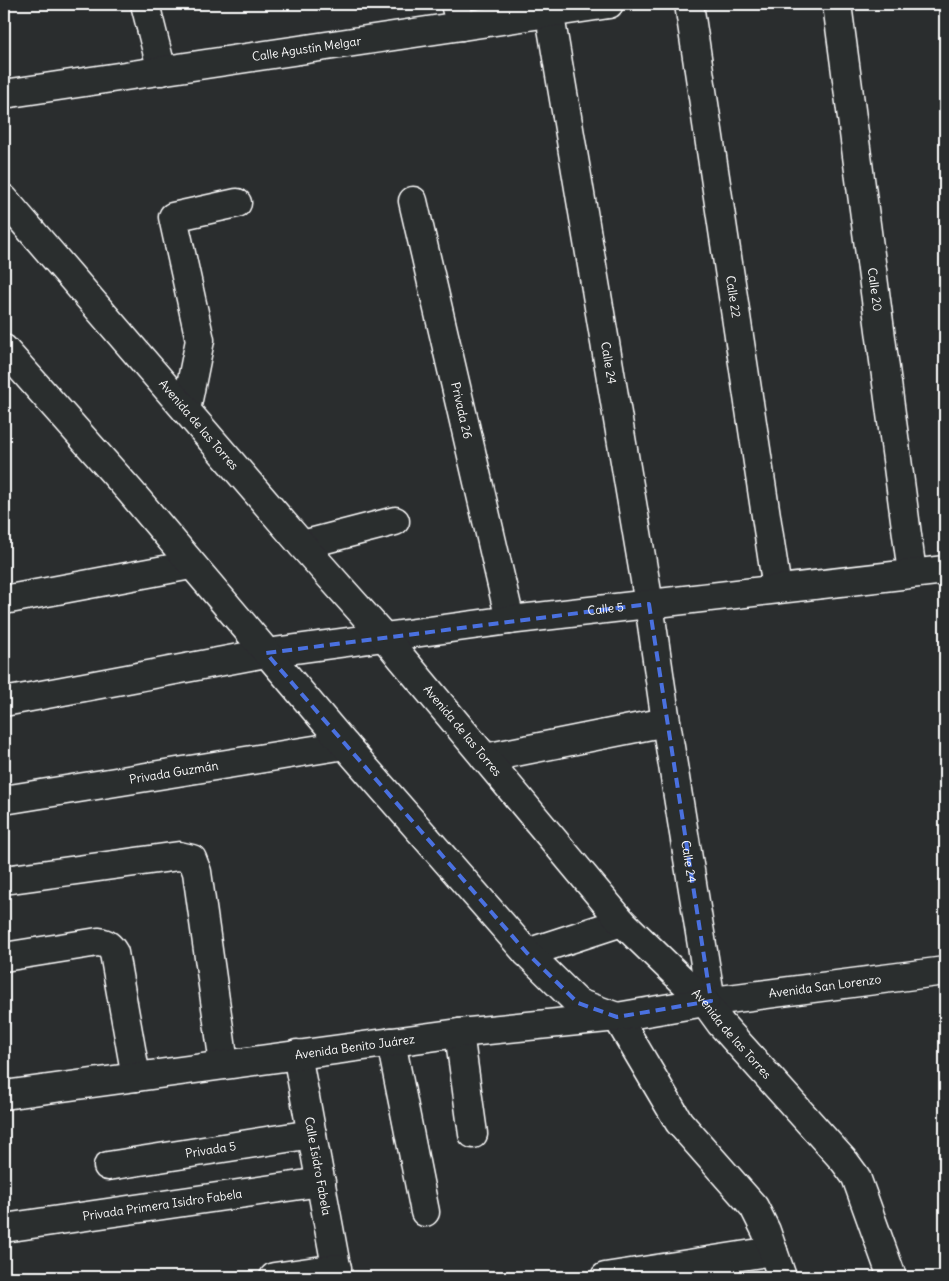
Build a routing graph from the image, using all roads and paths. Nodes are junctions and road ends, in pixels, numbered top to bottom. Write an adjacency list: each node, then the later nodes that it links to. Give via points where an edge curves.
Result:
1 (146, 4): 7 (street)
2 (609, 4): 5 (street, Calle Agustín Melgar)
3 (690, 4): 19 (street, Calle 22)
4 (837, 4): 17 (street, Calle 20)
5 (549, 8): 6 (street, Calle Agustín Melgar); 21 (street, Calle 24)
6 (458, 15): 7 (street, Calle Agustín Melgar)
7 (162, 70): 8 (street, Calle Agustín Melgar)
8 (4, 94)
9 (4, 199): 13 (street, Avenida de las Torres)
10 (413, 201): 22 (street, Privada 26)
11 (237, 203): 13 (street, via 174,217 200,340)
12 (4, 349): 16 (street)
13 (186, 410): 15 (street, Avenida de las Torres)
14 (396, 521): 15 (street)
15 (302, 545): 23 (street, Avenida de las Torres)
16 (191, 565): 20 (street); 24 (street)
17 (912, 574): 18 (street, Calle 5); 19 (street, Calle 5)
18 (944, 577)
19 (777, 589): 21 (street, Calle 5)
20 (4, 600)
21 (649, 604): 22 (street, Calle 5); 26 (street, Calle 24)
22 (510, 620): 23 (street, Calle 5)
23 (385, 638): 24 (street, Calle 5); 28 (street, Avenida de las Torres)
24 (266, 653): 25 (street, Calle 5); 27 (street)
25 (4, 702)
26 (666, 722): 28 (street); 35 (street, Calle 24)
27 (345, 745): 29 (street, Privada Guzmán); 32 (street)
28 (485, 758): 31 (street, Avenida de las Torres)
29 (4, 800)
30 (4, 880): 40 (street, via 179,856 192,859 197,872)
31 (622, 922): 32 (street); 35 (street, Avenida de las Torres)
32 (527, 953): 36 (street, via 578,1003)
33 (4, 957): 41 (street, via 98,942 111,947)
34 (945, 971): 35 (street, Avenida San Lorenzo)
35 (708, 1002): 36 (street, Avenida Benito Juárez); 54 (street, Avenida de las Torres, via 721,1024 856,1177)
36 (617, 1017): 37 (street, Avenida Benito Juárez); 49 (street, via 679,1122 754,1207)
37 (459, 1033): 38 (street, Avenida Benito Juárez); 44 (street)
38 (391, 1042): 39 (street, Avenida Benito Juárez); 47 (street)
39 (298, 1054): 40 (street, Avenida Benito Juárez); 43 (street, Calle Isidro Fabela)
40 (224, 1064): 41 (street, Avenida Benito Juárez)
41 (136, 1078): 42 (street, Avenida Benito Juárez)
42 (4, 1095)
43 (312, 1134): 45 (street, Privada 5); 46 (street, Calle Isidro Fabela)
44 (473, 1134)
45 (108, 1166)
46 (321, 1182): 48 (street, Privada Primera Isidro Fabela); 50 (street, Calle Isidro Fabela)
47 (425, 1212)
48 (4, 1228)
49 (773, 1251): 52 (street); 53 (street)
50 (338, 1272): 51 (street)
51 (274, 1277)
52 (605, 1277)
53 (782, 1277)
54 (892, 1277)

